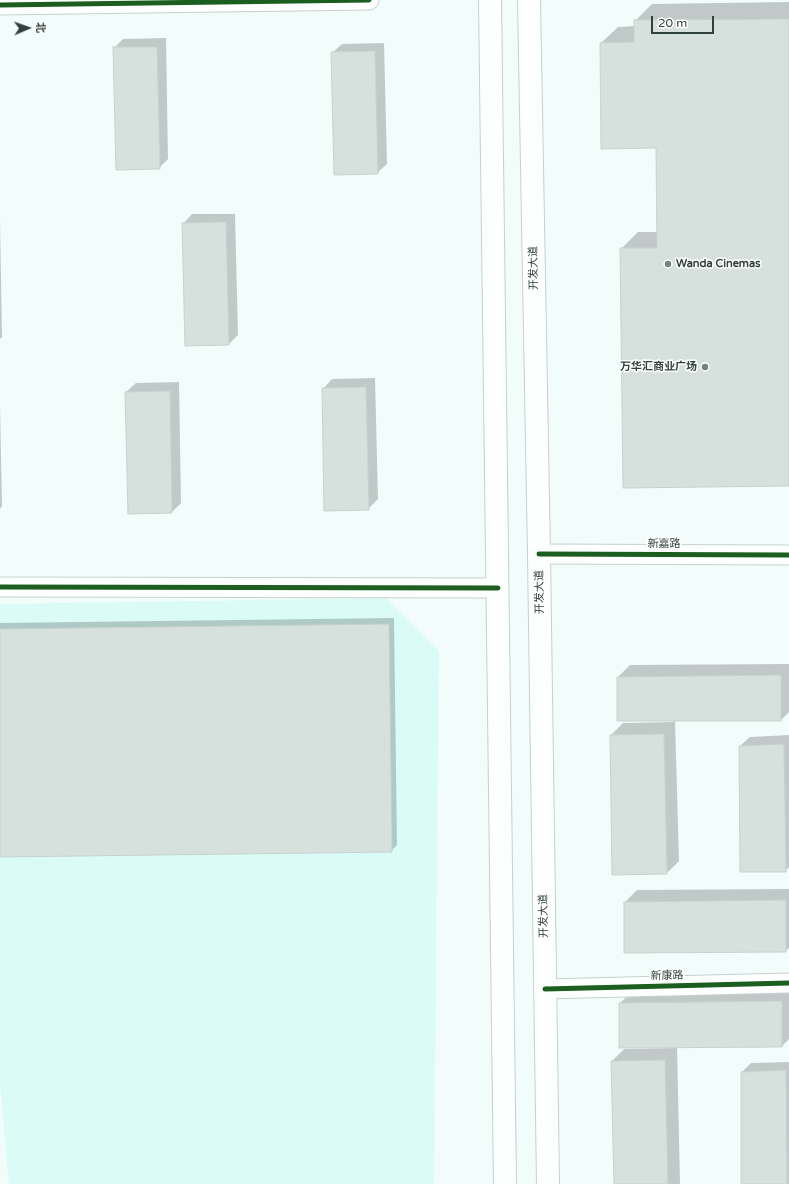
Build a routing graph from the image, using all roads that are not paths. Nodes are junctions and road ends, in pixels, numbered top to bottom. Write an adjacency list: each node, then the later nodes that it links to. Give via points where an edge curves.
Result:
1 (369, 0): 4 (street)
2 (490, 0): 8 (main road)
3 (529, 0): 5 (main road, 开发大道)
4 (0, 5)
5 (539, 554): 6 (street, 新嘉路); 10 (main road, 开发大道)
6 (789, 555)
7 (0, 587): 8 (street)
8 (498, 588): 11 (main road)
9 (789, 983): 10 (street, 新康路)
10 (545, 989): 12 (main road, 开发大道)
11 (505, 1184)
12 (548, 1184)

